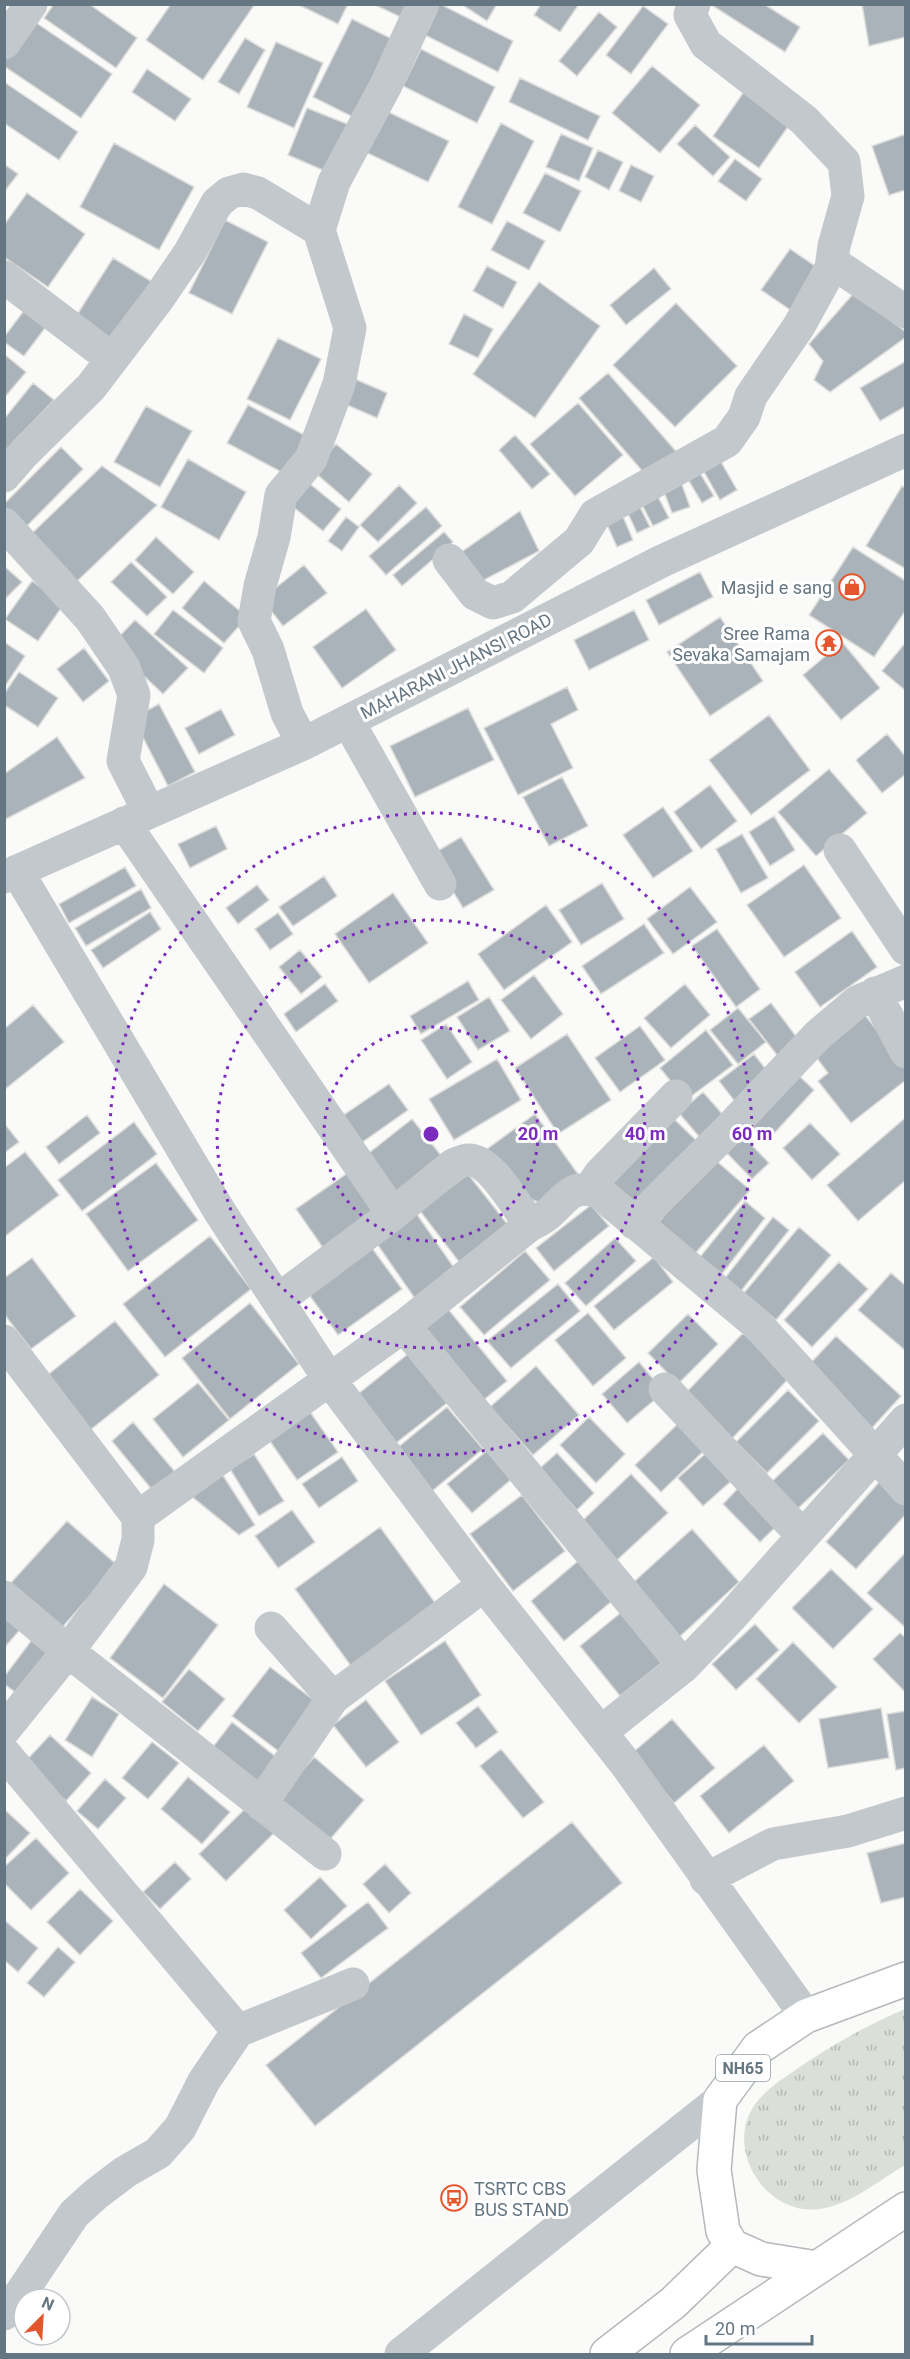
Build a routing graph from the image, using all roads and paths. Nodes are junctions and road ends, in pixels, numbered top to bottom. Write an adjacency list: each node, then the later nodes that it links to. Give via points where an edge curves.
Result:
1 (31, 4): 4 (street)
2 (423, 4): 5 (street, via 386,85 334,182)
3 (694, 4): 6 (street, via 690,15 706,44 804,120 844,162 848,196)
4 (4, 43)
5 (319, 230): 9 (street, via 258,193 243,189 229,193 217,203 171,280); 15 (street, via 350,328 339,384 311,459 281,495 254,621 268,650 287,714)
6 (832, 262): 8 (street); 13 (street, via 816,298 751,396 744,417 727,441 595,515 579,541 512,597 493,603 475,594)
7 (4, 277): 9 (street)
8 (906, 312)
9 (112, 359): 11 (street, via 91,387)
10 (906, 450): 14 (street, MAHARANI JHANSI ROAD, via 662,561)
11 (4, 476)
12 (4, 524): 16 (street, via 90,618 124,668 134,695 123,761)
13 (449, 560)
14 (348, 721): 15 (street, MAHARANI JHANSI ROAD); 19 (street)
15 (303, 744): 16 (street, MAHARANI JHANSI ROAD)
16 (136, 817): 18 (street, MAHARANI JHANSI ROAD); 26 (street)
17 (840, 850): 20 (street)
18 (10, 874): 29 (street)
19 (440, 884)
20 (906, 949)
21 (906, 981): 22 (street)
22 (875, 993): 23 (street); 27 (street, via 857,1002 818,1035)
23 (906, 1052)
24 (676, 1096): 25 (street)
25 (590, 1189): 27 (street); 28 (street, via 565,1196 547,1215)
26 (393, 1214): 28 (street, via 453,1165 472,1160 489,1169); 29 (street)
27 (634, 1223): 35 (street, via 758,1324)
28 (530, 1225): 30 (street)
29 (278, 1300): 32 (street)
30 (404, 1326): 32 (street); 43 (street)
31 (4, 1341): 37 (street)
32 (329, 1379): 37 (street); 39 (street)
33 (665, 1389): 38 (street)
34 (906, 1420): 35 (street)
35 (874, 1454): 36 (street); 38 (street)
36 (906, 1489)
37 (138, 1517): 42 (street, via 138,1540 131,1567)
38 (802, 1535): 43 (street)
39 (484, 1585): 44 (street); 46 (street)
40 (4, 1597): 42 (street)
41 (272, 1628): 44 (street)
42 (68, 1651): 45 (street); 48 (street)
43 (684, 1666): 46 (street)
44 (333, 1698): 48 (street)
45 (4, 1730)
46 (601, 1732): 51 (street)
47 (4, 1753): 55 (street)
48 (261, 1804): 50 (street)
49 (906, 1813): 51 (street, via 848,1831 773,1844)
50 (325, 1854)
51 (706, 1879): 54 (street)
52 (906, 1979): 54 (highway, NH65)
53 (353, 1984): 55 (street)
54 (806, 2016): 56 (highway, NH65, via 758,2048)
55 (238, 2031): 60 (street, via 204,2081 180,2128 158,2153 125,2172 74,2214)
56 (720, 2100): 58 (highway, NH65, via 714,2170 723,2231); 62 (street)
57 (906, 2209): 59 (highway)
58 (732, 2246): 59 (highway, via 761,2259); 63 (highway, via 673,2303)
59 (817, 2268): 61 (highway)
60 (4, 2314)
61 (701, 2351)
62 (402, 2355)
63 (607, 2355)

